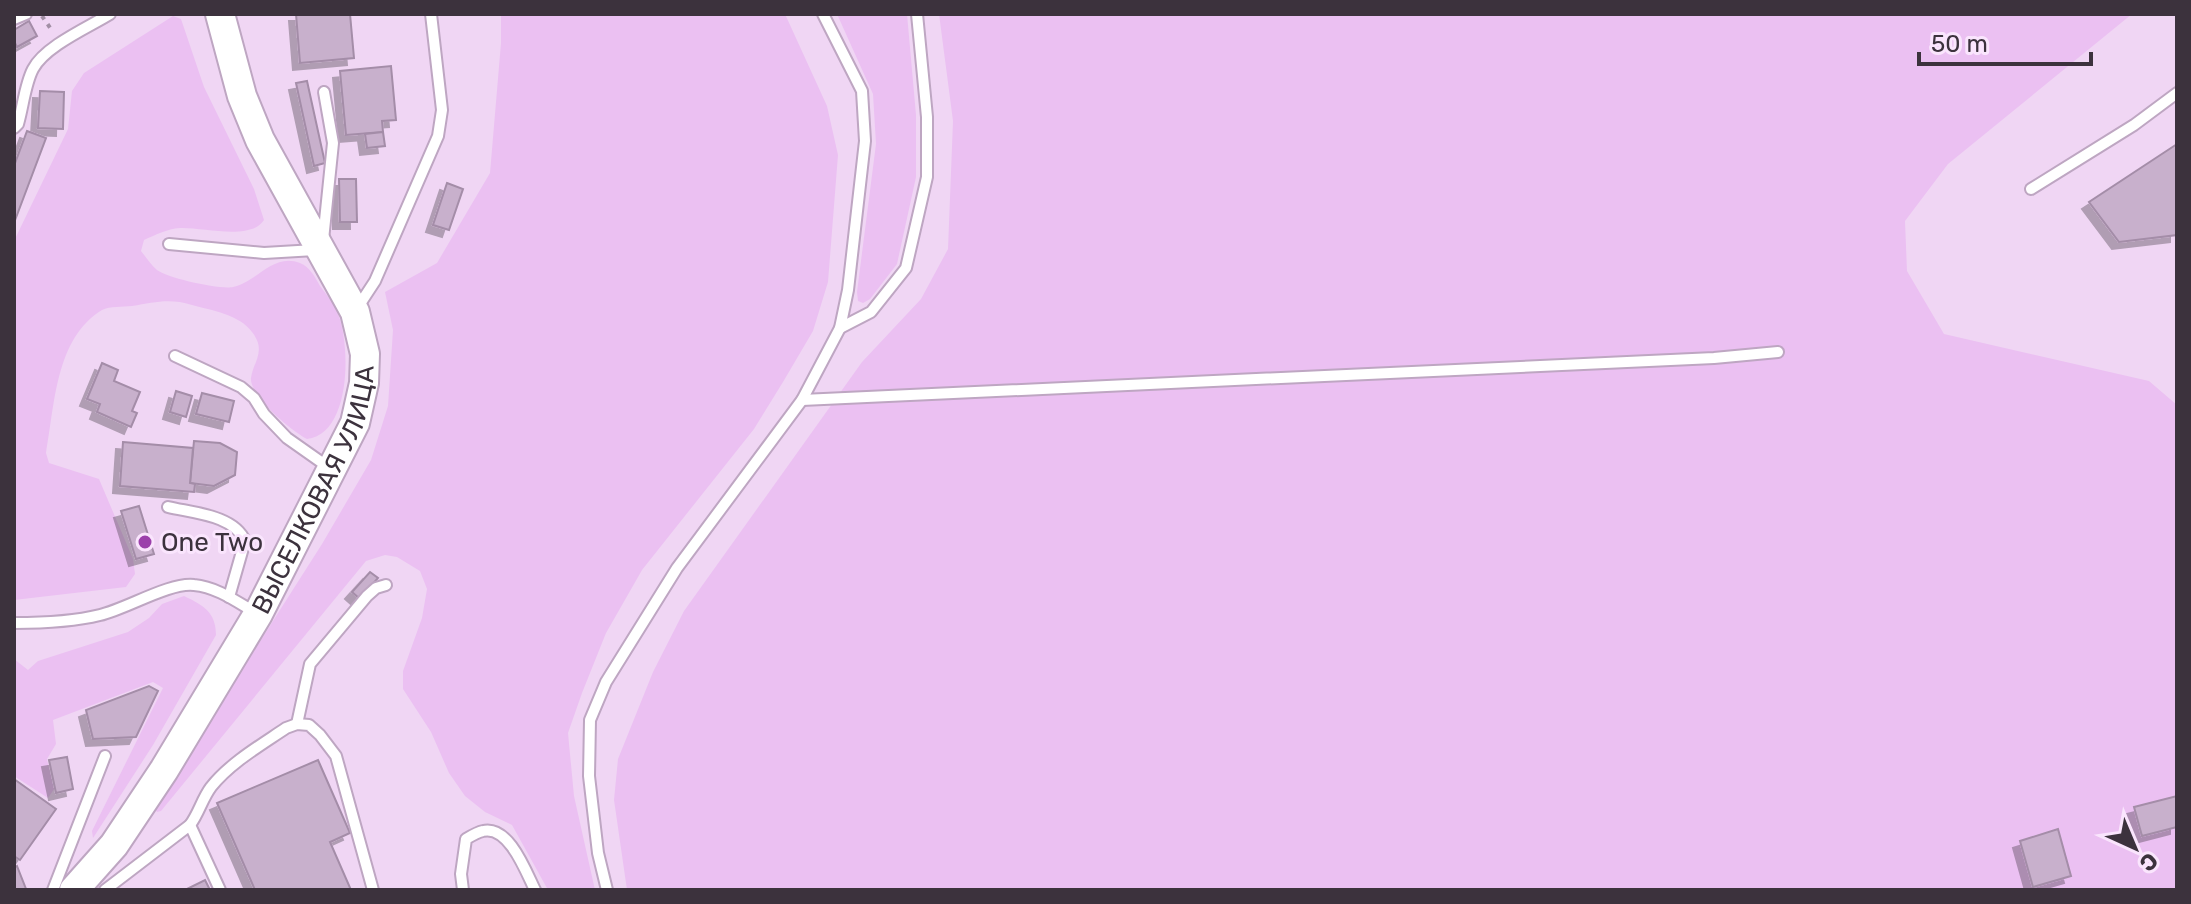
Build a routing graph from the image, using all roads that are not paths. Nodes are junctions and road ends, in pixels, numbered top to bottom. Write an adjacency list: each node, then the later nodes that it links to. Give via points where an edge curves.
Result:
1 (26, 14): 7 (lane)
2 (110, 14): 10 (lane, via 41,59)
3 (220, 14): 13 (street, ВЫСЕЛКОВАЯ УЛИЦА, via 260,140)
4 (431, 14): 14 (lane, via 442,110 438,136 375,281)
5 (823, 14): 15 (lane, via 862,91 865,141)
6 (917, 14): 15 (lane, via 927,177 906,268 871,312)
7 (14, 19)
8 (324, 92): 13 (lane, via 333,143)
9 (2177, 93): 11 (lane)
10 (14, 128)
11 (2031, 189)
12 (169, 244): 13 (lane, via 264,253)
13 (322, 249): 14 (street, ВЫСЕЛКОВАЯ УЛИЦА)
14 (355, 312): 19 (street, ВЫСЕЛКОВАЯ УЛИЦА, via 365,354 364,383 355,423)
15 (840, 328): 18 (lane)
16 (1778, 352): 18 (lane)
17 (175, 356): 19 (lane, via 241,387 287,438)
18 (802, 400): 35 (lane, via 677,568 606,682 590,720 589,776)
19 (332, 470): 23 (street, ВЫСЕЛКОВАЯ УЛИЦА)
20 (168, 507): 22 (lane, via 241,530 245,541)
21 (386, 585): 25 (lane, via 367,596 310,664)
22 (229, 597): 23 (lane); 24 (lane, via 191,584 101,615)
23 (258, 614): 29 (street, ВЫСЕЛКОВАЯ УЛИЦА, via 114,845)
24 (14, 623)
25 (297, 724): 27 (lane, via 220,777); 32 (lane, via 309,725 336,756)
26 (105, 756): 28 (lane)
27 (190, 825): 30 (lane); 31 (lane)
28 (53, 890)
29 (74, 890)
30 (105, 890)
31 (220, 890)
32 (373, 890)
33 (463, 890): 34 (lane, via 466,839 486,830 511,845)
34 (535, 890)
35 (607, 890)

